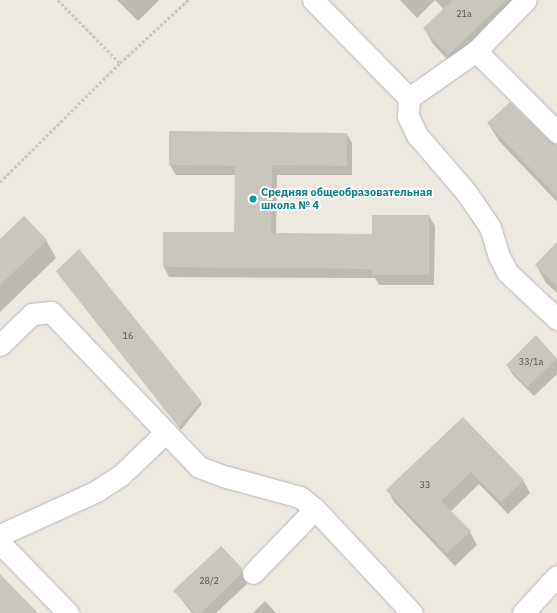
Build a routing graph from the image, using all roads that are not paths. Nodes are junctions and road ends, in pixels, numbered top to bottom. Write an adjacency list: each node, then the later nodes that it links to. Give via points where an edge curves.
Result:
1 (313, 0): 4 (lane)
2 (526, 0): 3 (lane)
3 (476, 51): 4 (lane); 5 (lane)
4 (409, 98): 6 (lane, via 408,116 416,135 466,192 490,227 507,272)
5 (557, 132)
6 (557, 319)
7 (0, 345): 8 (lane, via 32,314 51,312)
8 (166, 432): 9 (lane, via 198,467 300,497); 10 (lane, via 121,475 95,492)
9 (315, 509): 12 (lane); 15 (lane)
10 (0, 535)
11 (0, 544): 14 (lane)
12 (253, 573)
13 (557, 576): 16 (lane)
14 (68, 613)
15 (412, 613)
16 (523, 613)

